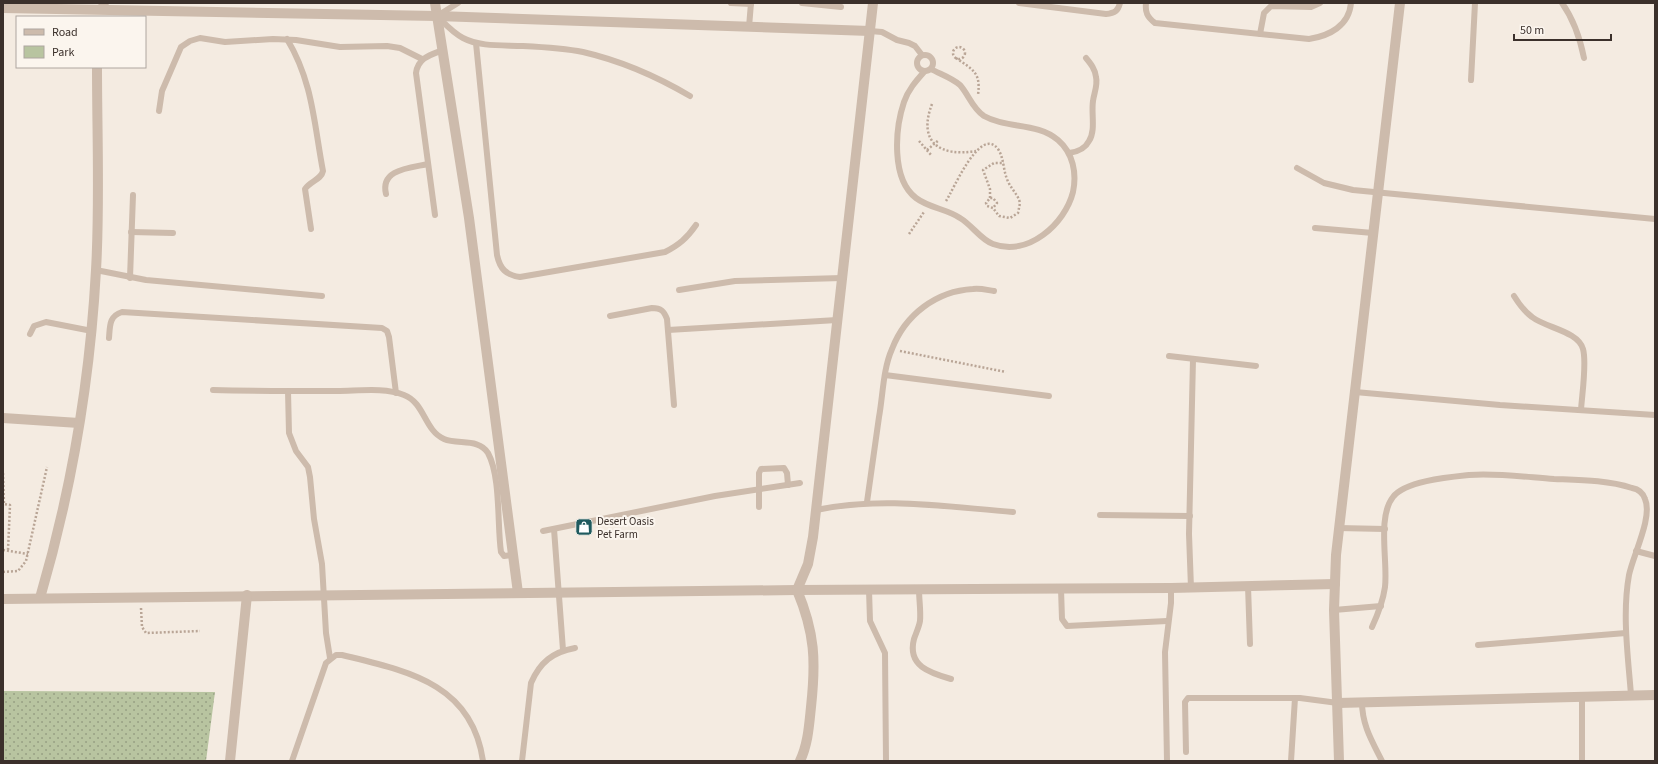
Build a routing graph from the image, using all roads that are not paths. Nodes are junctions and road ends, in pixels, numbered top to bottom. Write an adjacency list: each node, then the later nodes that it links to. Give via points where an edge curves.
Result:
1 (106, 3): 19 (lane)
2 (435, 3): 21 (street)
3 (458, 3): 21 (lane)
4 (731, 3): 5 (lane)
5 (751, 3): 22 (lane)
6 (802, 3): 17 (lane)
7 (873, 3): 23 (street)
8 (1019, 3): 9 (lane, via 1106,14 1113,14 1118,10)
9 (1120, 3)
10 (1146, 3): 24 (lane, via 1146,12 1155,22)
11 (1320, 3): 24 (lane, via 1311,7 1271,6 1264,13)
12 (1352, 3): 24 (lane, via 1345,20 1336,31 1324,37 1310,39)
13 (1400, 3): 41 (street)
14 (1474, 3): 35 (lane)
15 (1562, 3): 30 (lane, via 1573,21)
16 (42, 6): 19 (street); 20 (street)
17 (841, 7)
18 (3, 8): 20 (street)
19 (96, 10): 21 (street)
20 (31, 12)
21 (437, 16): 22 (street); 26 (lane, via 462,38); 27 (street)
22 (749, 27): 23 (street)
23 (870, 31): 28 (lane, via 882,32 909,43); 54 (street)
24 (1260, 34)
25 (287, 39): 31 (lane, via 340,46 387,46 400,48); 37 (lane, via 224,42 200,38 190,41 181,47 176,55 160,97); 48 (lane, via 296,53 308,83 323,171 320,178 307,185 305,189)
26 (476, 43): 36 (lane, via 582,52 620,62 656,77); 46 (lane, via 497,255 504,271 520,277 658,254 678,246)
27 (443, 50): 31 (lane); 93 (street, via 470,218)
28 (922, 55): 33 (lane, via 932,59 933,66); 34 (lane, via 916,64)
29 (1086, 58): 38 (lane, via 1093,67 1096,78 1092,132 1084,147 1077,152)
30 (1584, 58)
31 (422, 59): 39 (lane, via 417,65 416,74)
32 (97, 68): 52 (street)
33 (930, 69): 34 (lane); 38 (lane, via 960,86 976,109 992,120 1035,128 1047,133 1058,140)
34 (924, 72): 38 (lane, via 913,85 900,118 900,175 906,188 916,198 960,218 992,244 1011,246 1032,242 1054,225 1072,197 1075,182 1074,166)
35 (1471, 80)
36 (690, 96)
37 (159, 111)
38 (1069, 153)
39 (428, 164): 42 (lane, via 390,174 384,187); 44 (lane)
40 (1297, 168): 41 (lane, via 1338,188)
41 (1378, 193): 45 (lane); 51 (street)
42 (386, 194)
43 (133, 195): 49 (lane)
44 (435, 215)
45 (1655, 219)
46 (696, 225)
47 (1315, 228): 51 (lane)
48 (311, 229)
49 (131, 232): 50 (lane); 53 (lane)
50 (173, 233)
51 (1373, 233): 71 (street)
52 (96, 270): 53 (lane); 62 (street)
53 (130, 278): 57 (lane)
54 (842, 278): 55 (lane, via 735,280); 60 (street)
55 (679, 290)
56 (994, 291): 68 (lane, via 974,289 952,292 932,300 915,313 905,324 891,350)
57 (322, 296)
58 (1514, 296): 75 (lane, via 1532,317 1575,337 1580,342 1584,355)
59 (610, 316): 61 (lane, via 658,308 664,312)
60 (837, 320): 61 (lane); 84 (street)
61 (668, 330): 74 (lane)
62 (92, 331): 63 (lane, via 46,322 34,326); 78 (street)
63 (30, 334)
64 (109, 338): 72 (lane, via 113,317 127,312 382,328 387,331 389,337)
65 (1170, 356): 66 (lane)
66 (1193, 359): 67 (lane); 87 (lane)
67 (1256, 366)
68 (885, 375): 73 (lane); 82 (lane)
69 (212, 390): 70 (lane)
70 (288, 391): 72 (lane); 106 (lane, via 289,434 296,451 308,467)
71 (1355, 392): 75 (lane); 88 (street)
72 (396, 393): 93 (lane, via 404,395 419,406 431,427 442,438 476,444 488,452 495,481 501,552 504,556)
73 (1049, 396)
74 (674, 405)
75 (1582, 410): 76 (lane)
76 (1655, 415)
77 (3, 418): 78 (street)
78 (79, 423): 107 (street, via 64,507)
79 (800, 483): 80 (lane)
80 (788, 485): 81 (lane, via 764,487); 81 (lane, via 784,468 763,468 759,472)
81 (759, 490): 83 (lane); 89 (lane, via 715,496)
82 (867, 502): 84 (lane); 85 (lane)
83 (759, 507)
84 (816, 510): 100 (street, via 808,564)
85 (1013, 512)
86 (1100, 515): 87 (lane)
87 (1190, 516): 98 (lane)
88 (1338, 528): 90 (lane); 95 (street)
89 (554, 529): 91 (lane); 103 (lane)
90 (1385, 529): 92 (lane, via 1387,511 1392,498 1403,488 1425,482 1492,474 1605,482 1634,488 1645,498 1646,513); 109 (lane, via 1385,585)
91 (544, 531)
92 (1636, 551): 94 (lane); 113 (lane, via 1626,597)
93 (513, 555): 104 (street)
94 (1655, 556)
95 (1334, 584): 96 (street); 110 (street)
96 (1248, 586): 98 (street); 114 (lane)
97 (1171, 588): 98 (street); 99 (street); 111 (lane)
98 (1191, 588)
99 (1061, 589): 102 (street); 111 (lane, via 1062,619 1067,626)
100 (797, 590): 101 (street); 103 (street); 131 (street, via 811,630 815,673 809,731)
101 (869, 590): 102 (street); 132 (lane, via 870,621 885,652)
102 (919, 590): 119 (lane, via 920,621 913,647 915,657 926,671)
103 (559, 593): 104 (street); 117 (lane)
104 (518, 594): 106 (street)
105 (247, 595): 106 (street); 107 (street); 127 (street)
106 (324, 595): 118 (lane)
107 (40, 598): 108 (street)
108 (3, 599)
109 (1381, 606): 110 (lane); 112 (lane)
110 (1334, 610): 125 (street)
111 (1167, 621): 133 (lane)
112 (1372, 627)
113 (1626, 633): 115 (lane); 120 (lane)
114 (1250, 644)
115 (1478, 645)
116 (575, 648): 117 (lane)
117 (563, 650): 130 (lane, via 543,662 531,683)
118 (330, 658): 128 (lane); 129 (lane, via 342,655 383,665 420,678 446,692 470,718)
119 (951, 679)
120 (1631, 695): 121 (street); 122 (street)
121 (1655, 695)
122 (1582, 696): 124 (street); 137 (lane)
123 (1295, 698): 125 (lane); 126 (lane, via 1188,698 1185,702); 134 (lane)
124 (1362, 702): 125 (street); 136 (lane, via 1366,731)
125 (1338, 703): 135 (street)
126 (1186, 752)
127 (230, 761)
128 (292, 761)
129 (483, 761)
130 (522, 761)
131 (800, 761)
132 (886, 761)
133 (1167, 761)
134 (1291, 761)
135 (1339, 761)
136 (1382, 761)
137 (1582, 761)

